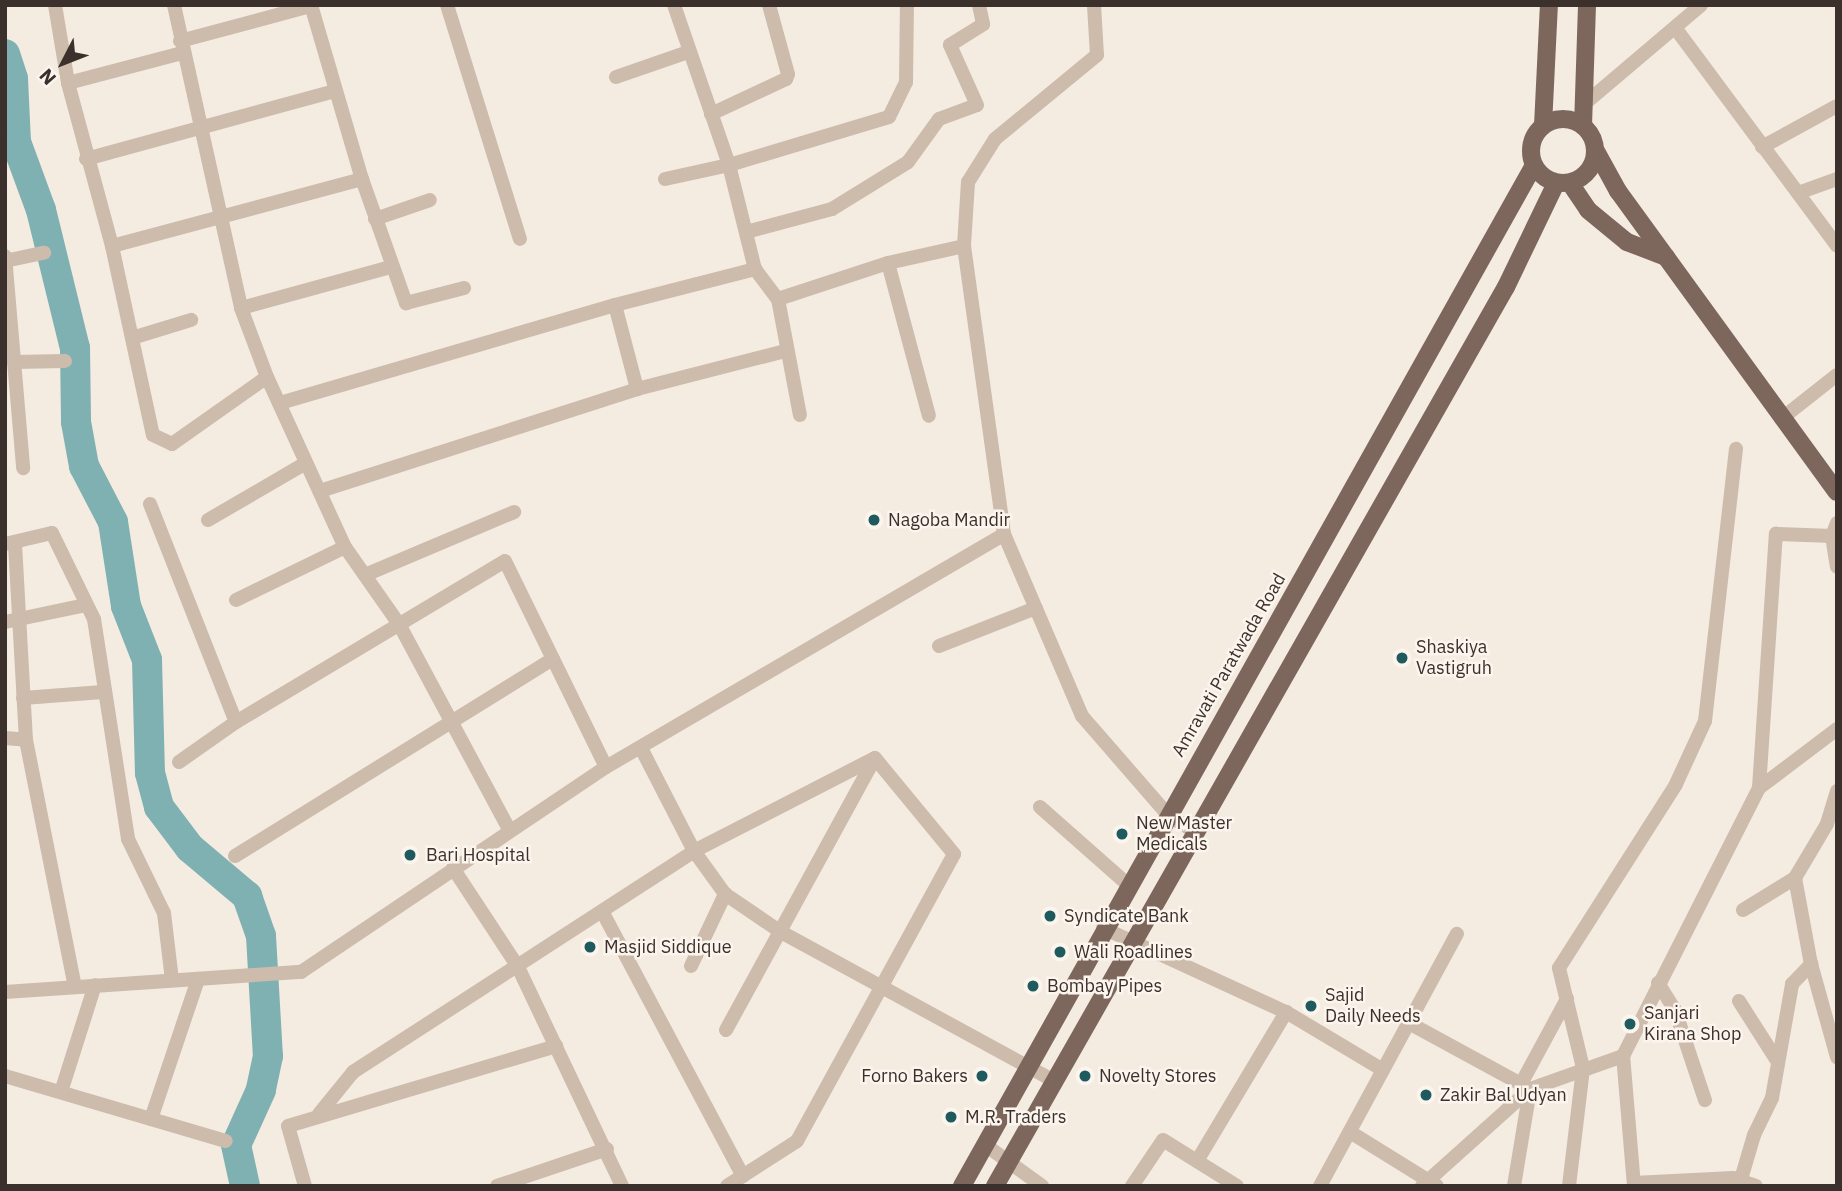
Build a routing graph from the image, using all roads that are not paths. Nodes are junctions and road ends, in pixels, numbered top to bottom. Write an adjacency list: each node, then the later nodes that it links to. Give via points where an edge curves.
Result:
1 (55, 5): 17 (street)
2 (174, 5): 14 (street)
3 (311, 5): 14 (street); 18 (street)
4 (447, 5): 39 (street)
5 (674, 5): 15 (street)
6 (769, 5): 21 (street, via 786,79)
7 (907, 5): 28 (street, via 906,82 890,117)
8 (979, 5): 38 (street, via 983,24 950,45 977,105 939,119 908,162 832,209)
9 (1094, 5): 41 (street, via 1097,55 995,139 968,182)
10 (1587, 5): 19 (main road)
11 (1701, 5): 13 (street)
12 (1547, 7): 22 (main road)
13 (1676, 29): 19 (street); 25 (street)
14 (181, 47): 17 (street); 24 (street)
15 (688, 52): 16 (street); 21 (street)
16 (616, 77)
17 (68, 83): 27 (street)
18 (335, 91): 24 (street); 30 (street)
19 (1582, 106): 23 (main road)
20 (1837, 106): 25 (street)
21 (711, 114): 28 (street)
22 (1543, 126): 23 (main road, via 1556,120); 29 (main road, via 1534,137)
23 (1583, 126): 26 (main road)
24 (201, 127): 27 (street); 36 (street)
25 (1762, 147): 34 (street)
26 (1595, 151): 33 (main road, via 1592,165); 44 (main road)
27 (86, 159): 40 (street)
28 (729, 165): 31 (street); 38 (street)
29 (1534, 165): 33 (main road); 100 (main road, Amravati Paratwada Road)
30 (362, 179): 36 (street); 37 (street)
31 (664, 179)
32 (1837, 179): 34 (street)
33 (1563, 183): 44 (main road, via 1627,242); 103 (main road)
34 (1798, 193): 42 (street)
35 (430, 200): 37 (street)
36 (221, 215): 40 (street); 52 (street)
37 (375, 219): 47 (street)
38 (746, 232): 48 (street)
39 (520, 239)
40 (112, 246): 54 (street)
41 (964, 246): 46 (street); 74 (street)
42 (1837, 246)
43 (44, 253): 45 (street)
44 (1666, 257): 64 (main road)
45 (6, 260): 57 (street)
46 (888, 263): 50 (street); 63 (street)
47 (391, 267): 49 (street, via 406,303); 52 (street)
48 (755, 269): 50 (street); 51 (street)
49 (464, 288)
50 (778, 299): 55 (street)
51 (615, 305): 60 (street); 61 (street)
52 (241, 308): 59 (street)
53 (191, 320): 54 (street)
54 (132, 338): 59 (street, via 153,435 163,442 179,440)
55 (785, 351): 60 (street); 62 (street)
56 (65, 361): 57 (street)
57 (15, 362): 67 (street)
58 (1837, 374): 64 (street)
59 (267, 377): 61 (street)
60 (637, 389): 68 (street)
61 (279, 403): 66 (street)
62 (800, 415)
63 (929, 415)
64 (1781, 419): 69 (main road)
65 (1736, 449): 126 (street, via 1705,721 1676,784 1559,968)
66 (306, 463): 68 (street); 72 (street)
67 (23, 468)
68 (320, 491): 76 (street)
69 (1837, 492)
70 (150, 504): 89 (street)
71 (514, 513): 78 (street)
72 (208, 520)
73 (1834, 530): 77 (street); 97 (street, via 1776,534)
74 (1004, 534): 81 (street); 93 (street)
75 (10, 544): 80 (street, via 52,533); 82 (street)
76 (345, 547): 78 (street); 79 (street)
77 (1837, 567)
78 (365, 575): 83 (street)
79 (236, 600)
80 (86, 604): 82 (street); 86 (street, via 94,619)
81 (1036, 608): 84 (street); 100 (street, via 1082,716)
82 (12, 621): 87 (street)
83 (399, 624): 85 (street, via 505,561); 88 (street); 89 (street)
84 (939, 646)
85 (553, 659): 88 (street); 96 (street)
86 (103, 692): 87 (street); 120 (street, via 128,839 162,906)
87 (23, 698): 92 (street)
88 (453, 721): 102 (street); 105 (street)
89 (236, 722): 95 (street)
90 (1837, 729): 97 (street)
91 (5, 738): 92 (street)
92 (26, 740): 124 (street)
93 (640, 748): 96 (street); 104 (street)
94 (875, 758): 104 (street); 113 (street); 123 (street, via 954,853)
95 (179, 762)
96 (606, 767): 102 (street)
97 (1759, 788): 121 (street)
98 (1837, 792): 101 (street)
99 (1040, 807): 108 (street)
100 (1168, 815): 103 (street); 108 (main road, Amravati Paratwada Road)
101 (1832, 828): 107 (street)
102 (509, 829): 106 (street)
103 (1194, 831): 115 (main road)
104 (694, 851): 109 (street); 111 (street)
105 (235, 856)
106 (453, 868): 118 (street); 119 (street, via 301,972)
107 (1795, 878): 110 (street); 116 (street)
108 (1128, 884): 112 (main road, Amravati Paratwada Road)
109 (726, 894): 113 (street); 117 (street)
110 (1743, 910)
111 (603, 913): 118 (street); 151 (street)
112 (1103, 928): 115 (street); 135 (main road, Amravati Paratwada Road)
113 (781, 932): 123 (street); 130 (street)
114 (1457, 934): 129 (street)
115 (1132, 941): 128 (street); 139 (main road)
116 (1811, 964): 133 (street); 134 (street, via 1792,984)
117 (691, 966)
118 (518, 967): 131 (street); 143 (street, via 354,1072)
119 (198, 978): 120 (street); 144 (street)
120 (172, 980): 122 (street)
121 (1658, 983): 132 (street); 142 (street, via 1675,1010)
122 (95, 985): 124 (street); 141 (street)
123 (882, 986): 135 (street); 151 (street, via 797,1141)
124 (75, 987): 125 (street)
125 (5, 992)
126 (1567, 999): 136 (street); 140 (street)
127 (1739, 1001): 134 (street)
128 (1286, 1012): 137 (street); 150 (street)
129 (1409, 1023): 137 (street); 140 (street)
130 (726, 1030)
131 (556, 1046): 143 (street); 148 (street)
132 (1623, 1056): 136 (street); 154 (street)
133 (1837, 1057)
134 (1776, 1059): 152 (street, via 1772,1098 1754,1135)
135 (1029, 1065): 139 (street); 147 (main road, Amravati Paratwada Road)
136 (1583, 1068): 140 (street); 166 (street)
137 (1383, 1070): 145 (street)
138 (5, 1076): 141 (street)
139 (1053, 1080): 149 (main road)
140 (1525, 1087): 153 (street); 165 (street)
141 (61, 1092): 144 (street)
142 (1705, 1100)
143 (319, 1114): 156 (street, via 288,1126)
144 (151, 1119): 146 (street)
145 (1350, 1132): 153 (street); 164 (street)
146 (226, 1141)
147 (984, 1144): 149 (street); 159 (main road, Amravati Paratwada Road)
148 (607, 1149): 155 (street); 157 (street)
149 (1007, 1161): 160 (main road); 161 (street)
150 (1198, 1161): 162 (street, via 1163,1140); 163 (street)
151 (743, 1176): 158 (street)
152 (1740, 1182): 154 (street); 167 (street)
153 (1430, 1183)
154 (1634, 1184)
155 (501, 1185)
156 (305, 1186)
157 (622, 1186)
158 (727, 1186)
159 (962, 1186)
160 (995, 1186)
161 (1042, 1186)
162 (1132, 1186)
163 (1237, 1186)
164 (1320, 1186)
165 (1514, 1186)
166 (1569, 1186)
167 (1756, 1186)

